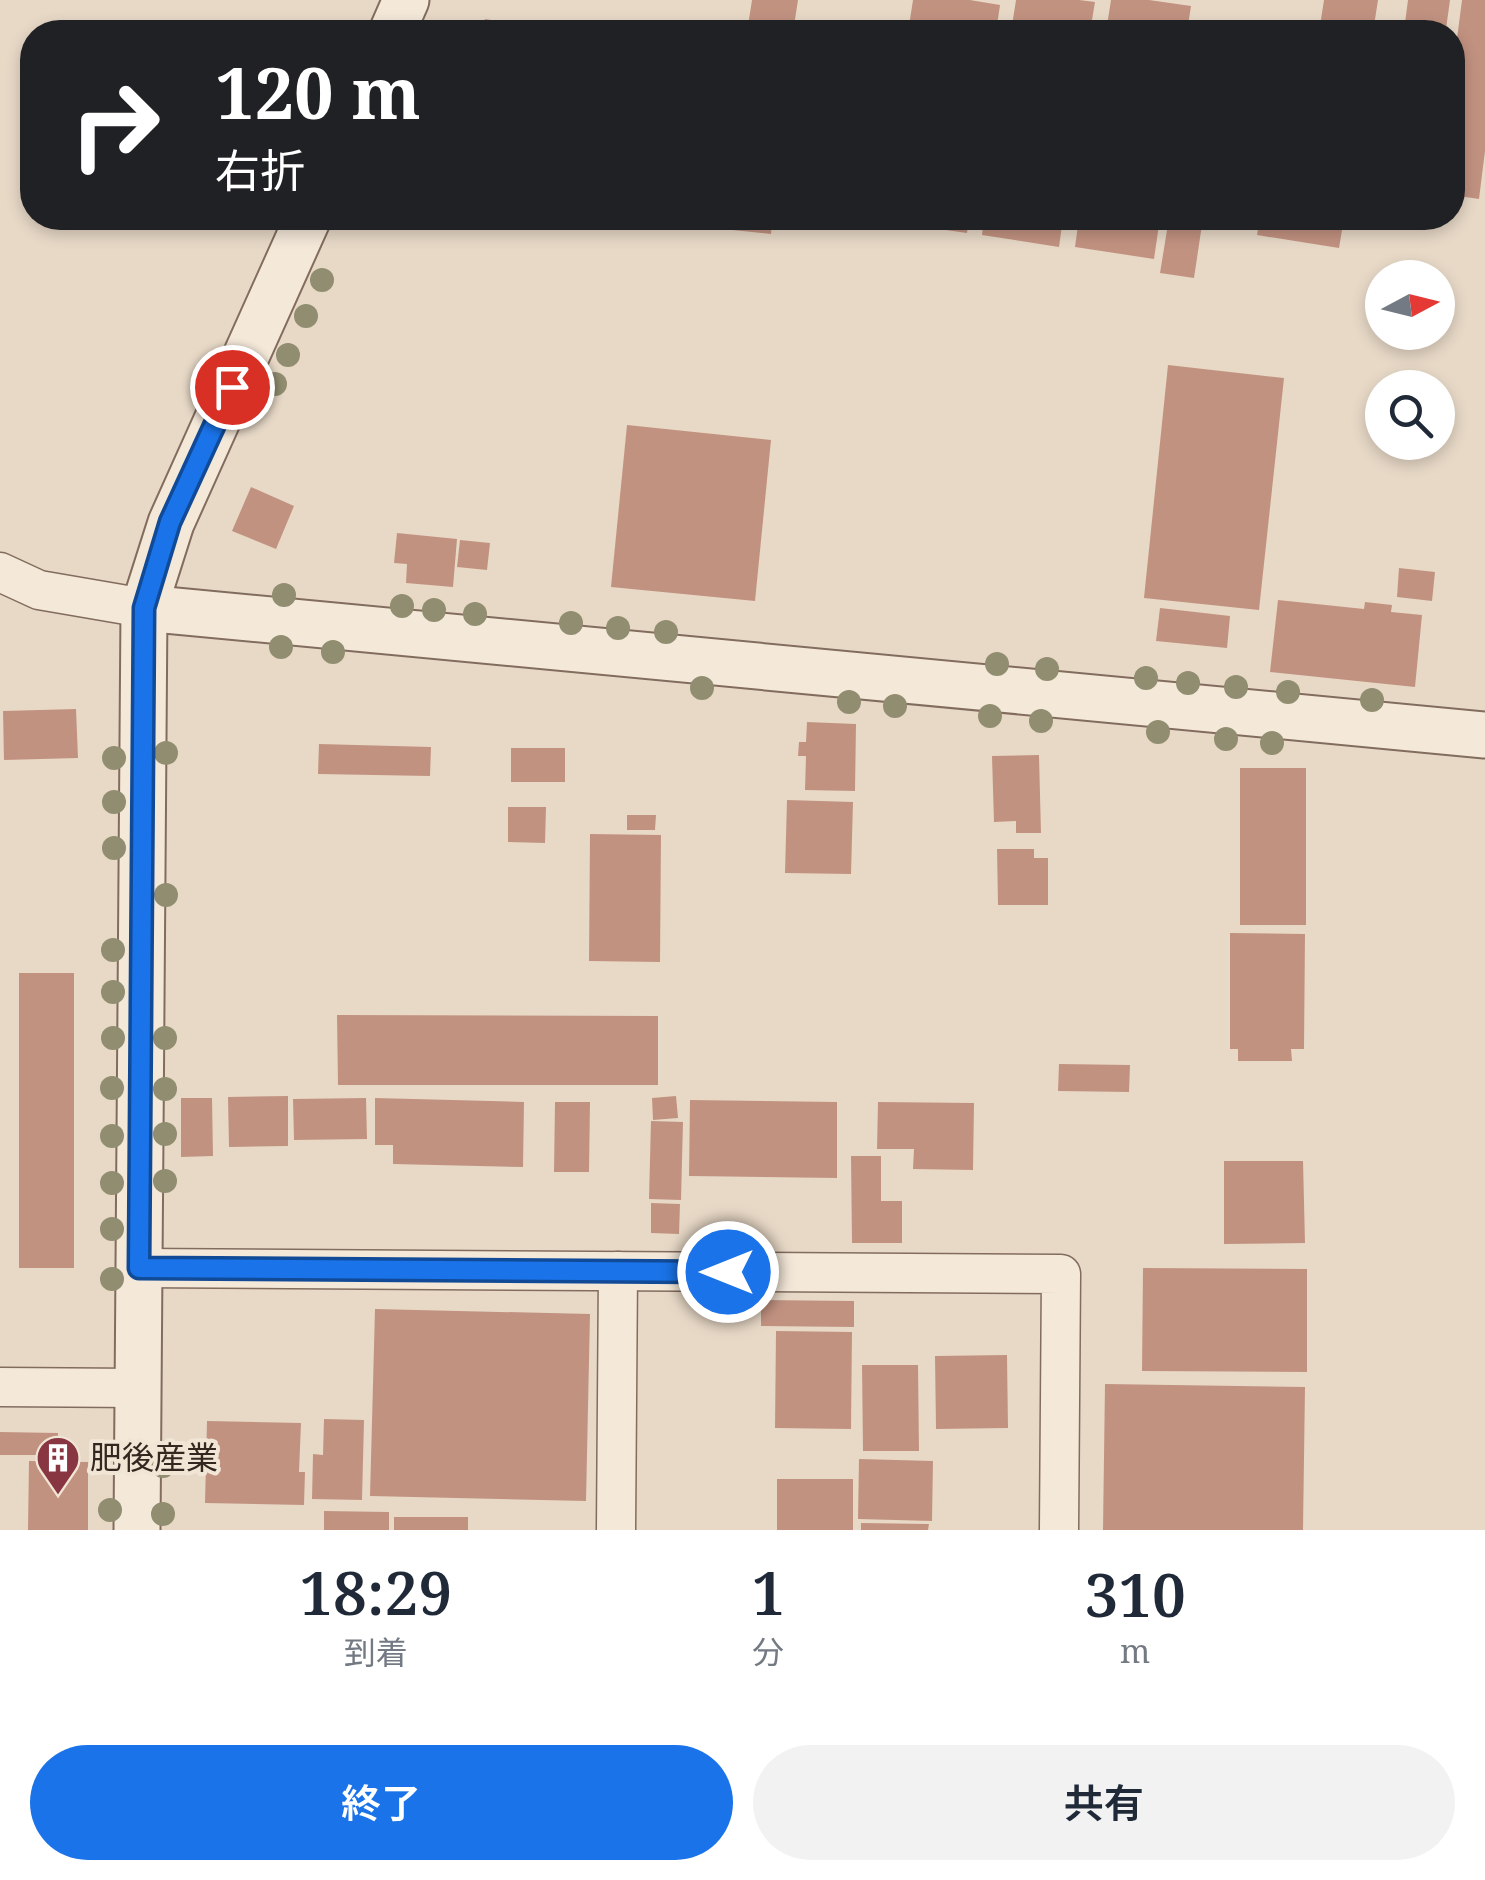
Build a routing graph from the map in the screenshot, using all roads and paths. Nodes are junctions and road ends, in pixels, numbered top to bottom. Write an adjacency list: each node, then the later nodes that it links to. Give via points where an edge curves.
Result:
1 (303, 230): 3 (street, via 170,522)
2 (0, 572): 3 (street, via 39,590)
3 (144, 608): 4 (street); 5 (street)
4 (1485, 736)
5 (139, 1268): 6 (street); 8 (street)
6 (618, 1271): 10 (street); 11 (street, via 1061,1274)
7 (0, 1387): 8 (street)
8 (138, 1388): 9 (street)
9 (138, 1530)
10 (616, 1530)
11 (1059, 1530)

